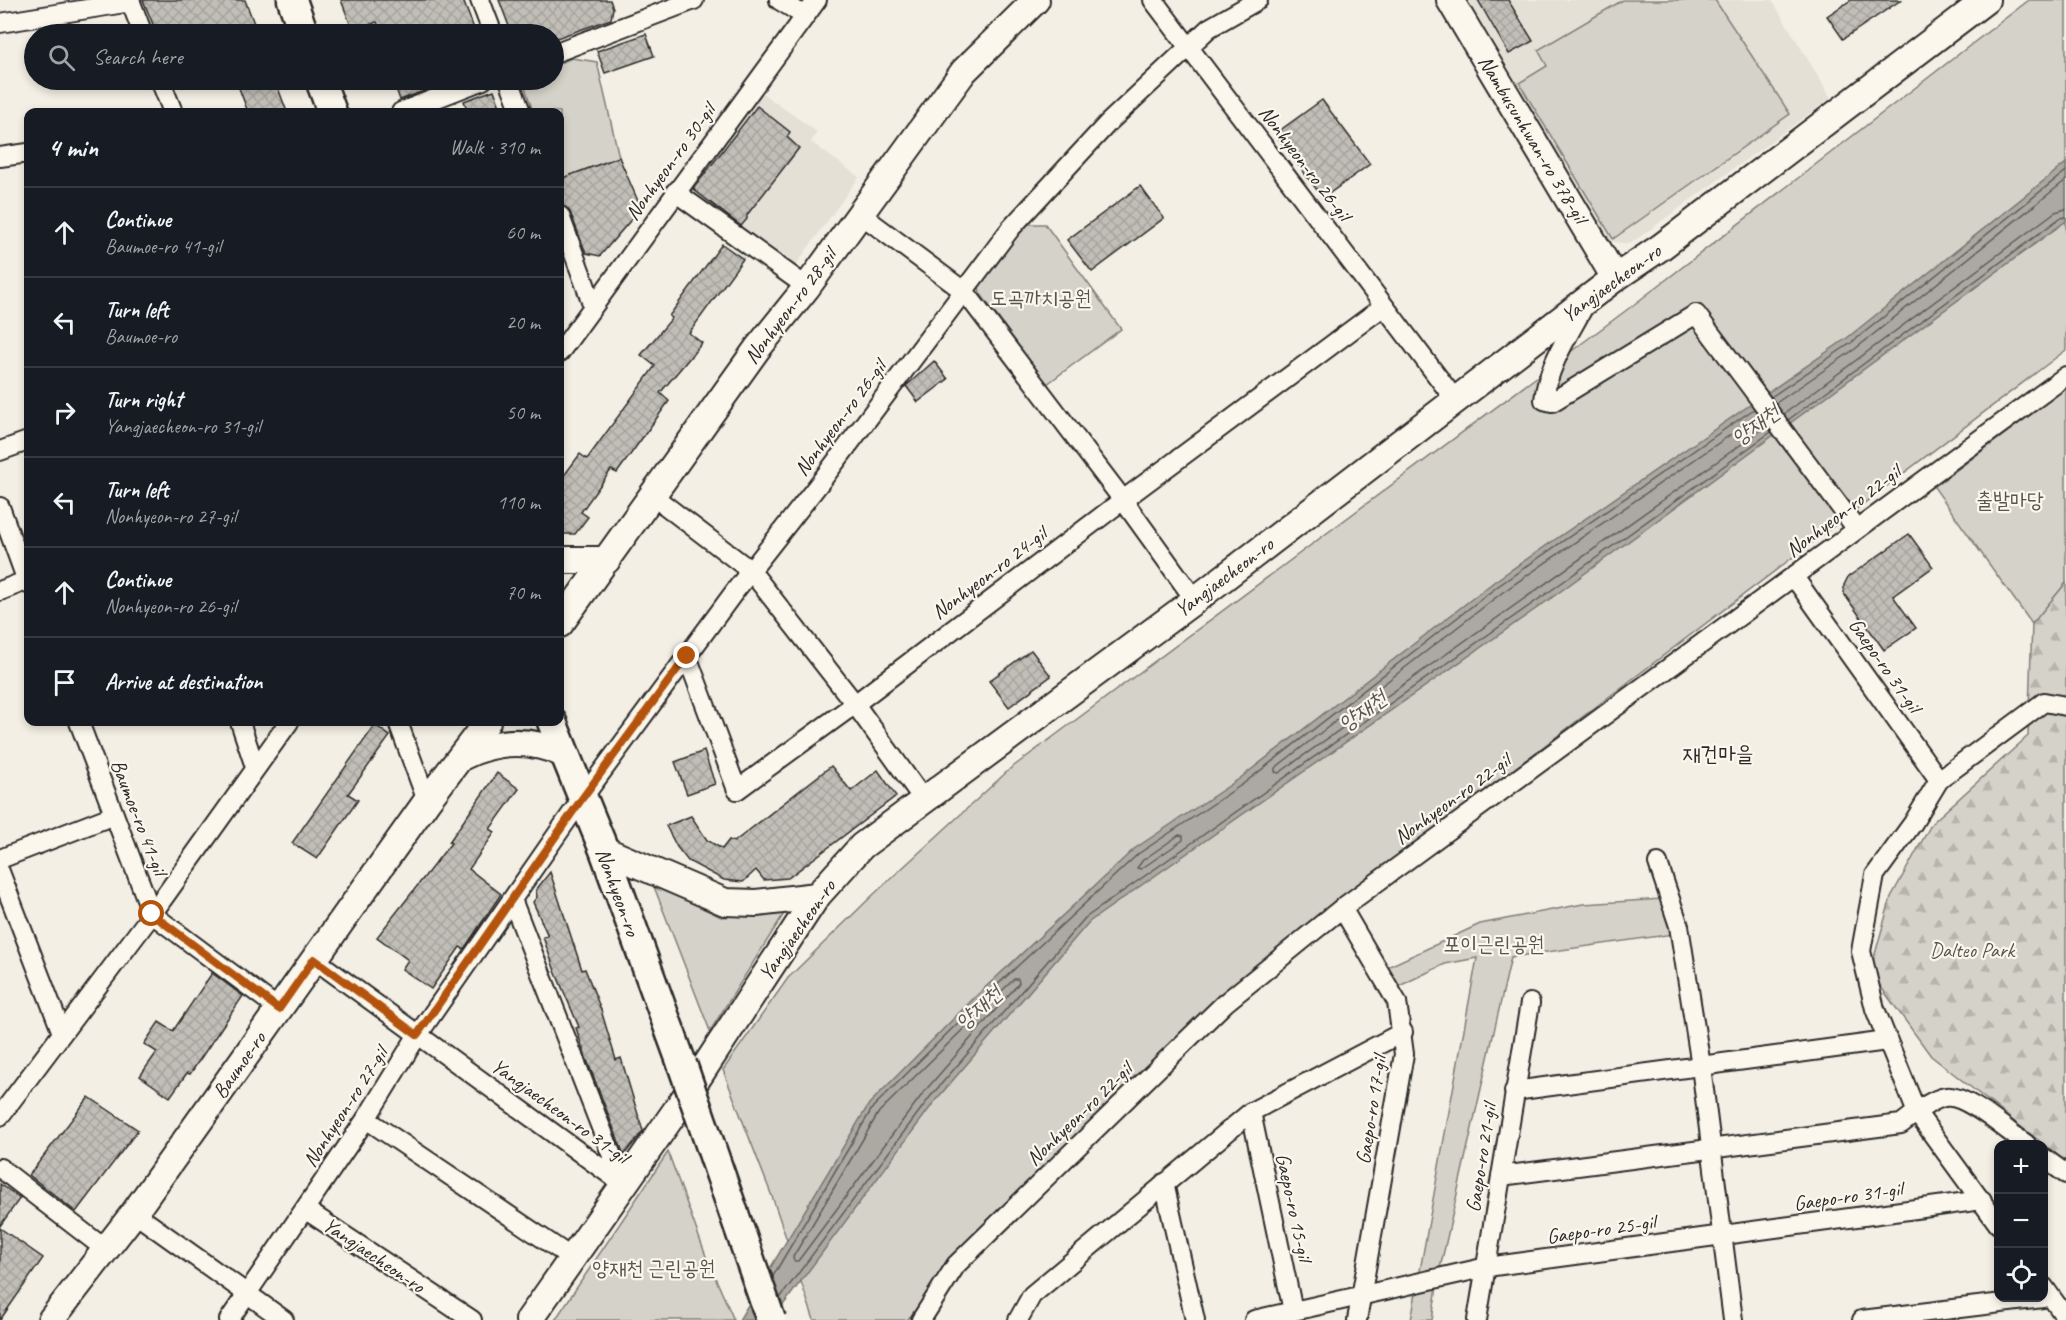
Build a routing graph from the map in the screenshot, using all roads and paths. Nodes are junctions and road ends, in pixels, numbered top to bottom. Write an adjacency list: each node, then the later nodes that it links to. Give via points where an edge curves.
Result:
1 (292, 0): 15 (main road)
2 (480, 0): 16 (street)
3 (694, 0): 18 (street)
4 (779, 0): 12 (street)
5 (817, 0): 12 (street, Nonhyeon-ro 30-gil)
6 (1036, 0): 30 (street, Nonhyeon-ro 28-gil, via 964,71)
7 (1153, 0): 17 (street)
8 (1258, 0): 17 (street, Nonhyeon-ro 26-gil, via 1209,28)
9 (1450, 0): 32 (street, Nambusunhwan-ro 378-gil)
10 (1986, 0): 32 (street, Yangjaecheon-ro, via 1661,248)
11 (130, 1): 13 (street); 14 (street)
12 (805, 16): 29 (street, Nonhyeon-ro 30-gil)
13 (0, 22)
14 (139, 24)
15 (300, 24)
16 (489, 24)
17 (1189, 46): 34 (street, Nonhyeon-ro 26-gil, via 1108,123 1032,204); 36 (street, Nonhyeon-ro 26-gil)
18 (564, 49)
19 (164, 90): 23 (street)
20 (324, 90): 24 (main road)
21 (457, 90): 25 (street)
22 (513, 90): 26 (street)
23 (171, 108)
24 (330, 108)
25 (411, 108)
26 (520, 108)
27 (24, 154): 28 (street)
28 (0, 157)
29 (675, 192): 33 (street); 35 (street, Nonhyeon-ro 30-gil)
30 (858, 213): 33 (street, Nonhyeon-ro 28-gil); 34 (street)
31 (564, 227): 35 (street)
32 (1615, 278): 40 (street, Yangjaecheon-ro)
33 (807, 287): 43 (street, Nonhyeon-ro 28-gil, via 757,349)
34 (965, 292): 44 (street); 50 (street, Nonhyeon-ro 26-gil)
35 (593, 306): 38 (street, Nonhyeon-ro 30-gil)
36 (1384, 306): 40 (street, Nonhyeon-ro 26-gil); 44 (street, Nonhyeon-ro 24-gil)
37 (1583, 308): 46 (street, via 1562,346 1544,400 1552,402 1696,314)
38 (564, 346)
39 (2066, 376): 46 (street, Nonhyeon-ro 22-gil)
40 (1456, 400): 54 (street, Yangjaecheon-ro)
41 (24, 442): 42 (street)
42 (0, 451)
43 (653, 496): 48 (street, Nonhyeon-ro 28-gil); 50 (street)
44 (1123, 500): 54 (street); 57 (street, Nonhyeon-ro 24-gil)
45 (0, 507): 49 (street)
46 (1856, 528): 51 (street, Nonhyeon-ro 22-gil)
47 (564, 560): 48 (street)
48 (606, 560): 55 (street, Nonhyeon-ro 28-gil)
49 (24, 571)
50 (751, 571): 56 (street, Nonhyeon-ro 26-gil); 57 (street)
51 (1794, 577): 68 (street, Gaepo-ro 31-gil); 79 (street, Nonhyeon-ro 22-gil)
52 (24, 583): 53 (street)
53 (0, 591)
54 (1195, 600): 70 (street, Yangjaecheon-ro)
55 (564, 618)
56 (687, 656): 57 (street, Nonhyeon-ro 24-gil, via 737,790); 69 (street, Nonhyeon-ro 26-gil)
57 (855, 704): 70 (street)
58 (2066, 706): 68 (street, via 2044,702)
59 (81, 726): 72 (street, Baumoe-ro 41-gil)
60 (241, 726): 67 (street)
61 (286, 726): 67 (street)
62 (399, 726): 71 (street)
63 (484, 726): 66 (street, Baumoe-ro)
64 (554, 726): 65 (main road, Nonhyeon-ro)
65 (564, 754): 66 (street, via 527,742 497,743); 69 (main road, Nonhyeon-ro)
66 (461, 757): 71 (street, Baumoe-ro)
67 (255, 767): 80 (street)
68 (1939, 780): 87 (street, via 1875,875 1861,951)
69 (581, 800): 73 (main road, Nonhyeon-ro); 78 (street, Nonhyeon-ro 27-gil)
70 (923, 800): 77 (street, Yangjaecheon-ro, via 862,846)
71 (427, 801): 81 (street, Baumoe-ro)
72 (114, 815): 74 (street); 80 (street, Baumoe-ro 41-gil)
73 (604, 850): 77 (street, via 725,902 756,903); 121 (main road, Nonhyeon-ro, bridge)
74 (0, 859)
75 (1658, 863): 88 (street, via 1679,926)
76 (0, 872): 85 (street)
77 (817, 896): 101 (street, Yangjaecheon-ro, via 696,1081)
78 (513, 902): 86 (street, Nonhyeon-ro 27-gil); 101 (street, Yangjaecheon-ro 31-gil)
79 (1342, 908): 84 (street, Gaepo-ro 17-gil, via 1398,1002); 122 (street, Nonhyeon-ro 22-gil, via 1225,1003 956,1265)
80 (152, 914): 83 (street); 85 (street)
81 (314, 959): 83 (street, Baumoe-ro); 86 (street, Yangjaecheon-ro 31-gil)
82 (1530, 1003): 89 (street, Gaepo-ro 21-gil)
83 (279, 1009): 104 (street, Baumoe-ro)
84 (1402, 1032): 90 (street); 111 (street, Gaepo-ro 17-gil, via 1404,1054)
85 (62, 1034): 92 (street)
86 (417, 1035): 93 (street, Nonhyeon-ro 27-gil); 101 (street, Yangjaecheon-ro 31-gil)
87 (1887, 1041): 88 (street); 91 (street)
88 (1701, 1066): 89 (street); 95 (street)
89 (1514, 1091): 99 (street, Gaepo-ro 21-gil)
90 (1251, 1112): 100 (street); 114 (street, Gaepo-ro 15-gil)
91 (1917, 1113): 94 (street, via 1947,1096 1965,1100); 95 (street, via 1900,1124); 102 (street)
92 (0, 1116)
93 (366, 1119): 103 (street, Nonhyeon-ro 27-gil); 108 (street)
94 (2020, 1140)
95 (1711, 1147): 99 (street); 106 (street)
96 (2048, 1161): 98 (street)
97 (0, 1168): 107 (street)
98 (2066, 1174)
99 (1501, 1176): 109 (street, Gaepo-ro 21-gil)
100 (1164, 1183): 123 (street, via 1032,1295); 124 (street)
101 (623, 1184): 108 (street, Yangjaecheon-ro)
102 (1982, 1200): 105 (street); 106 (street, Gaepo-ro 31-gil)
103 (306, 1210): 110 (street, Nonhyeon-ro 27-gil); 119 (street, Yangjaecheon-ro)
104 (134, 1213): 107 (street, Baumoe-ro); 110 (street)
105 (1994, 1218)
106 (1722, 1236): 109 (street, Gaepo-ro 25-gil); 128 (street)
107 (105, 1250): 116 (street, Baumoe-ro)
108 (572, 1258): 120 (street, Yangjaecheon-ro)
109 (1487, 1267): 111 (street, Gaepo-ro 25-gil); 127 (street, Gaepo-ro 21-gil)
110 (247, 1296): 117 (street, Nonhyeon-ro 27-gil); 118 (street)
111 (1361, 1297): 114 (street); 126 (street, Gaepo-ro 17-gil)
112 (2048, 1298): 115 (street)
113 (1994, 1302): 129 (street)
114 (1293, 1311): 125 (street)
115 (2066, 1318)
116 (51, 1320)
117 (229, 1320)
118 (284, 1320)
119 (471, 1320)
120 (529, 1320)
121 (771, 1320)
122 (921, 1320)
123 (1018, 1320)
124 (1195, 1320)
125 (1254, 1320)
126 (1357, 1320)
127 (1477, 1320)
128 (1732, 1320)
129 (1862, 1320)

